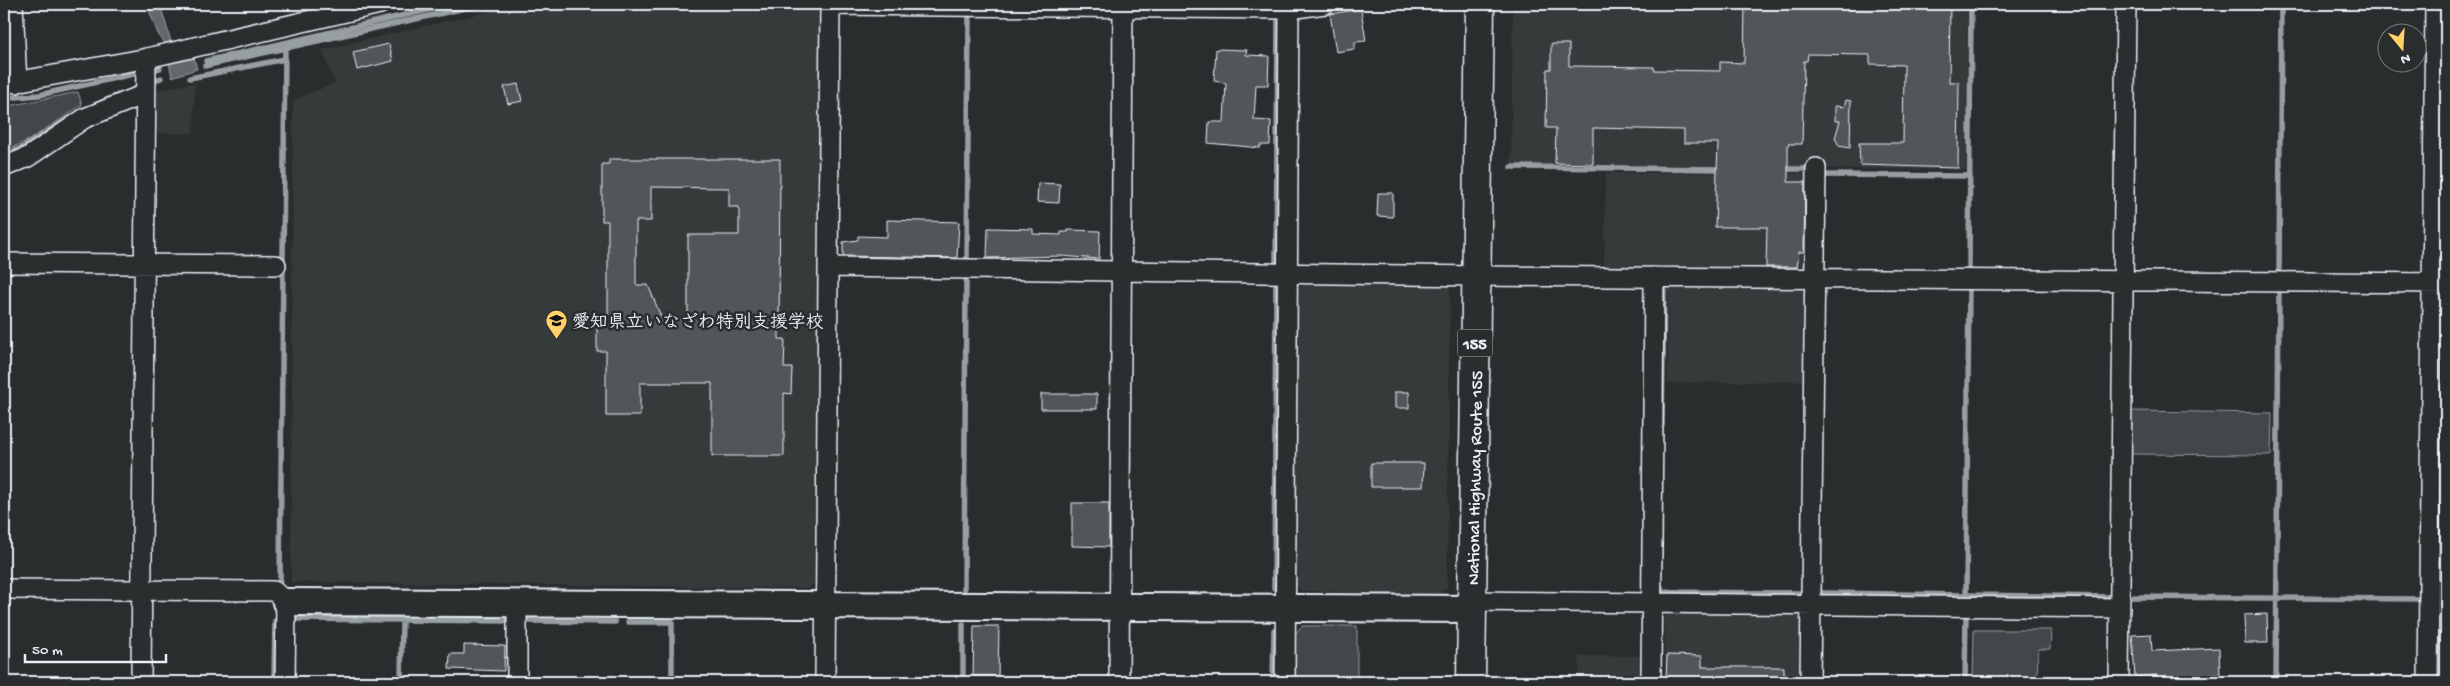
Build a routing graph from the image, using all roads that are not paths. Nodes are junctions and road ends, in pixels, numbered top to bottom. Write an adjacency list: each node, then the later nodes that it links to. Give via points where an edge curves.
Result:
1 (13, 4): 11 (street)
2 (380, 4): 10 (street)
3 (830, 4): 8 (street); 18 (street)
4 (1325, 4): 9 (street)
5 (1480, 4): 21 (highway, National Highway Route 155 / 155)
6 (2126, 4): 24 (street)
7 (2435, 4): 25 (street)
8 (1123, 6): 9 (street); 19 (street)
9 (1289, 6): 20 (street)
10 (146, 61): 11 (street); 12 (street)
11 (11, 84)
12 (146, 92): 13 (street, via 85,118 28,157); 16 (street)
13 (4, 167)
14 (1816, 168): 23 (street)
15 (4, 264): 16 (street)
16 (144, 264): 17 (street); 27 (street)
17 (276, 265)
18 (830, 267): 19 (street); 31 (street)
19 (1122, 271): 20 (street); 34 (street)
20 (1288, 273): 21 (street); 35 (street)
21 (1476, 276): 22 (street); 32 (highway, National Highway Route 155 / 155)
22 (1654, 277): 23 (street); 30 (street)
23 (1814, 278): 24 (street); 33 (street)
24 (2123, 281): 25 (street); 36 (street)
25 (2439, 283): 47 (street)
26 (4, 589): 27 (street)
27 (142, 590): 28 (street, via 274,591); 37 (street)
28 (286, 602): 29 (street); 38 (street)
29 (517, 603): 31 (street); 39 (street)
30 (1651, 603): 32 (street); 33 (street); 44 (street)
31 (826, 605): 34 (street); 40 (street)
32 (1472, 605): 35 (street); 43 (highway, National Highway Route 155 / 155)
33 (1811, 605): 36 (street); 45 (street)
34 (1120, 607): 35 (street); 41 (street)
35 (1285, 608): 42 (street)
36 (2120, 608): 46 (street)
37 (141, 682)
38 (285, 682)
39 (517, 682)
40 (825, 682)
41 (1119, 682)
42 (1284, 682)
43 (1471, 682)
44 (1651, 682)
45 (1810, 682)
46 (2119, 682)
47 (2428, 682)

